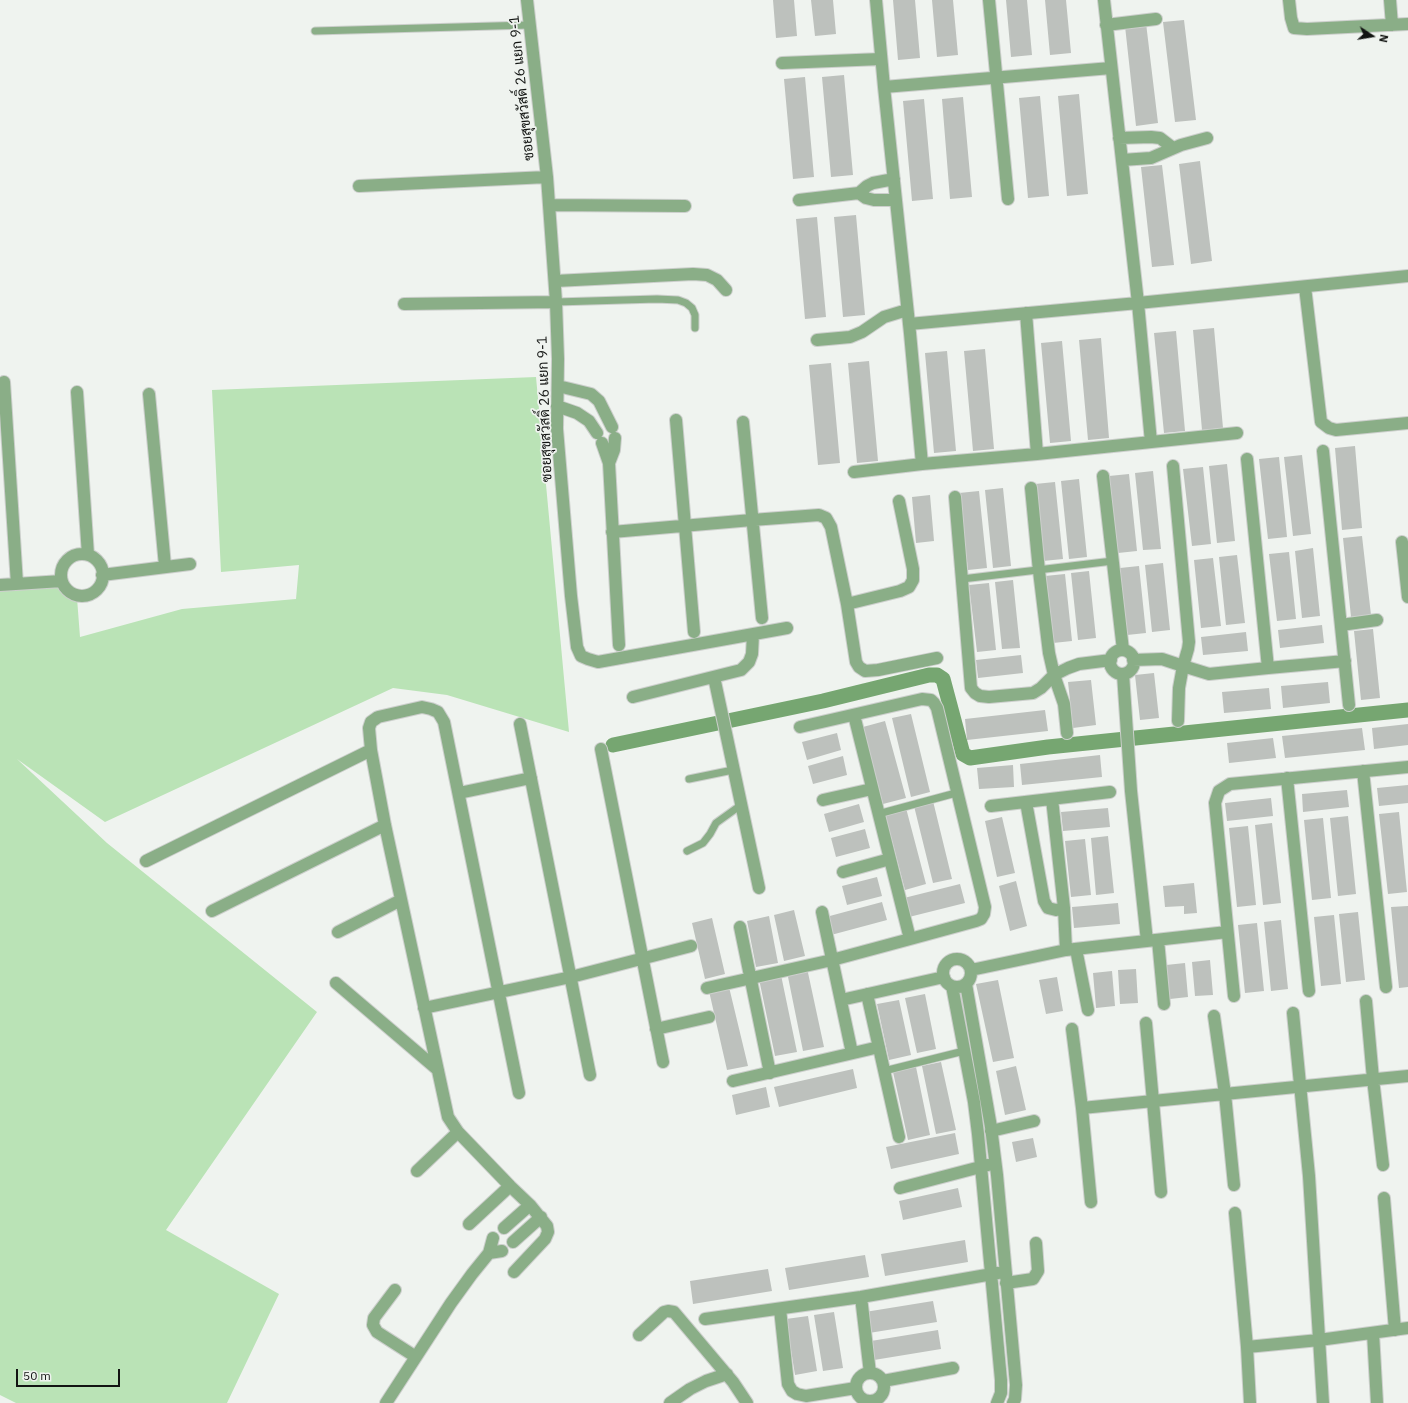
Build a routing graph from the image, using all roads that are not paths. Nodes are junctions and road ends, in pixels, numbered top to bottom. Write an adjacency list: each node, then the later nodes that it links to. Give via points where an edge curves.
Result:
1 (528, 0): 10 (street, ซอยสุขสวัสดิ์ 26 แยก 9-1)
2 (876, 0): 13 (street)
3 (989, 0): 16 (street)
4 (1104, 0): 8 (street)
5 (1289, 0): 11 (street, via 1294,28)
6 (1390, 0): 11 (street)
7 (1156, 19): 8 (street)
8 (1106, 24): 15 (street)
9 (1408, 24): 11 (street)
10 (530, 25): 12 (lane); 22 (street, ซอยสุขสวัสดิ์ 26 แยก 9-1)
11 (1392, 25)
12 (315, 31)
13 (881, 59): 14 (street); 17 (street)
14 (782, 63)
15 (1111, 68): 16 (street); 18 (street)
16 (997, 78): 17 (street); 26 (street)
17 (884, 87): 23 (street)
18 (1119, 138): 20 (street, via 1160,138); 21 (street)
19 (1207, 138): 20 (street)
20 (1173, 148): 21 (street, via 1151,158)
21 (1122, 160): 36 (street)
22 (547, 176): 24 (street); 29 (street, ซอยสุขสวัสดิ์ 26 แยก 9-1)
23 (894, 179): 25 (street, via 874,183); 28 (street)
24 (359, 186)
25 (859, 193): 27 (street); 28 (street, via 874,200)
26 (1008, 199)
27 (799, 200)
28 (896, 200): 38 (street)
29 (549, 205): 30 (street); 32 (street, ซอยสุขสวัสดิ์ 26 แยก 9-1)
30 (685, 206)
31 (1408, 276): 33 (street)
32 (555, 281): 34 (street, via 693,274 707,275 717,280); 35 (street, ซอยสุขสวัสดิ์ 26 แยก 9-1)
33 (1304, 287): 36 (street); 52 (street, via 1321,422 1336,430)
34 (726, 290)
35 (556, 302): 37 (street); 41 (lane, via 678,300 692,308); 44 (street, ซอยสุขสวัสดิ์ 26 แยก 9-1)
36 (1138, 303): 39 (street); 54 (street)
37 (404, 304)
38 (908, 310): 40 (street); 42 (street, via 884,317 850,337)
39 (1026, 313): 40 (street); 56 (street)
40 (909, 324): 59 (street)
41 (695, 328)
42 (817, 340)
43 (4, 382): 78 (street)
44 (558, 386): 47 (street, ซอยสุขสวัสดิ์ 26 แยก 9-1); 48 (street, via 591,394)
45 (77, 392): 70 (street)
46 (150, 394): 73 (street)
47 (557, 406): 50 (street, via 577,413); 87 (street, ซอยสุขสวัสดิ์ 26 แยก 9-1, via 571,596 577,647 581,656 598,662)
48 (604, 410): 50 (street); 58 (street, via 614,432 614,450)
49 (676, 420): 67 (street)
50 (589, 421): 58 (street)
51 (743, 422): 66 (street)
52 (1408, 423)
53 (1237, 433): 54 (street)
54 (1151, 442): 56 (street)
55 (1323, 451): 84 (street)
56 (1037, 454): 59 (street)
57 (1247, 459): 95 (street)
58 (609, 464): 68 (street)
59 (922, 464): 61 (street)
60 (1173, 466): 94 (street, via 1189,642)
61 (854, 472)
62 (1103, 476): 71 (street)
63 (1031, 488): 74 (street)
64 (955, 497): 76 (street)
65 (899, 501): 81 (street, via 913,580 909,587 900,591)
66 (752, 520): 67 (street); 81 (street, via 808,515 826,518 831,527); 82 (street)
67 (685, 526): 68 (street); 86 (street)
68 (612, 532): 88 (street)
69 (1402, 542): 80 (street)
70 (88, 555): 75 (street, via 99,563); 77 (street, via 76,555 65,562 61,574)
71 (1113, 561): 74 (lane); 89 (street)
72 (190, 564): 73 (street)
73 (165, 566): 75 (street)
74 (1039, 571): 76 (lane); 97 (street)
75 (102, 575): 77 (street, via 98,587 88,594 75,594 69,591)
76 (962, 579): 97 (street, via 971,688 975,693 989,697 1034,693)
77 (62, 581): 78 (street)
78 (17, 584): 79 (street)
79 (0, 585)
80 (1408, 597)
81 (847, 604): 90 (street, via 856,662 865,671)
82 (762, 618)
83 (1377, 620): 84 (street)
84 (1341, 625): 93 (street)
85 (787, 628): 87 (street, ซอยสุขสวัสดิ์ 26 แยก 9-1)
86 (694, 632)
87 (753, 634): 98 (street, via 749,662 741,670)
88 (619, 645)
89 (1123, 650): 91 (street, via 1115,652); 92 (street, via 1129,653)
90 (937, 658)
91 (1111, 660): 96 (street, via 1112,669); 97 (street, via 1079,664)
92 (1133, 660): 94 (street, via 1162,659); 96 (street, via 1130,671)
93 (1345, 661): 95 (street); 100 (street)
94 (1183, 666): 95 (street, via 1209,674); 102 (street)
95 (1268, 668)
96 (1123, 674): 138 (street, via 1131,791)
97 (1054, 675): 105 (street, via 1064,704)
98 (714, 677): 99 (street); 109 (street)
99 (633, 697)
100 (1349, 705)
101 (854, 715): 104 (street); 114 (street); 117 (street, via 922,699 930,700 937,708)
102 (1178, 721)
103 (520, 724): 111 (street)
104 (800, 727)
105 (1068, 732)
106 (601, 749): 141 (street)
107 (371, 750): 116 (street, via 369,728 371,722 378,717 422,707 438,712 444,722); 124 (street); 127 (street)
108 (1408, 767): 110 (street)
109 (733, 770): 113 (lane); 121 (street)
110 (1363, 771): 112 (street); 150 (street)
111 (531, 778): 116 (street); 145 (street)
112 (1288, 778): 136 (street, via 1230,784 1219,791 1215,803); 152 (street)
113 (689, 779)
114 (872, 788): 119 (street); 123 (street)
115 (1110, 792): 118 (street)
116 (459, 793): 153 (street)
117 (956, 793): 123 (lane); 137 (street, via 985,907 984,914 976,921)
118 (1052, 799): 120 (street); 131 (street)
119 (824, 800)
120 (1026, 802): 122 (street); 131 (street, via 1044,901 1048,908)
121 (741, 805): 125 (lane, via 716,823 703,843); 129 (street)
122 (991, 806)
123 (878, 814): 126 (street)
124 (385, 826): 130 (street); 132 (street)
125 (687, 851)
126 (890, 859): 128 (street); 137 (street)
127 (146, 862)
128 (843, 872)
129 (759, 888)
130 (401, 900): 135 (street); 159 (street)
131 (1064, 908): 140 (street)
132 (212, 911)
133 (822, 912): 142 (street)
134 (740, 927): 146 (street)
135 (338, 932)
136 (1227, 932): 138 (street); 155 (street)
137 (910, 939): 142 (street)
138 (1152, 940): 140 (street); 158 (street)
139 (692, 946): 141 (street)
140 (1071, 950): 143 (street); 160 (street)
141 (643, 959): 145 (street); 165 (street)
142 (832, 960): 146 (street); 156 (street)
143 (971, 970): 144 (street, via 965,960 954,958 945,965); 148 (street, via 970,979)
144 (944, 976): 149 (street, via 946,982); 154 (street)
145 (571, 977): 153 (street); 174 (street)
146 (750, 978): 151 (street); 173 (street)
147 (336, 983): 171 (street)
148 (966, 984): 149 (street); 184 (street)
149 (952, 986): 168 (street)
150 (1386, 987)
151 (707, 988)
152 (1309, 991)
153 (499, 993): 159 (street); 179 (street)
154 (867, 994): 156 (street); 167 (street)
155 (1234, 996)
156 (841, 1000): 169 (street)
157 (1366, 1001): 176 (street)
158 (1164, 1004)
159 (424, 1008): 171 (street)
160 (1088, 1010)
161 (1293, 1013): 178 (street)
162 (1214, 1016): 180 (street)
163 (708, 1017): 165 (street)
164 (1146, 1023): 181 (street)
165 (656, 1029): 170 (street)
166 (1072, 1029): 182 (street)
167 (879, 1047): 169 (street); 172 (street)
168 (964, 1051): 172 (lane); 189 (street, via 974,1102)
169 (852, 1053): 173 (street)
170 (662, 1062)
171 (438, 1070): 185 (street, via 448,1117)
172 (884, 1071): 186 (street)
173 (770, 1073): 177 (street)
174 (590, 1075)
175 (1408, 1076): 176 (street)
176 (1373, 1079): 178 (street); 188 (street)
177 (733, 1081)
178 (1300, 1086): 180 (street); 218 (street, via 1309,1176)
179 (519, 1093)
180 (1225, 1094): 181 (street); 191 (street)
181 (1153, 1101): 182 (street); 194 (street)
182 (1082, 1108): 196 (street)
183 (1034, 1121): 184 (street)
184 (991, 1131): 187 (street)
185 (458, 1132): 190 (street); 192 (street)
186 (899, 1137)
187 (995, 1163): 189 (street); 209 (street)
188 (1382, 1165)
189 (982, 1168): 193 (street); 208 (street)
190 (417, 1171)
191 (1234, 1185)
192 (510, 1186): 197 (street); 200 (street)
193 (900, 1188)
194 (1161, 1192)
195 (1384, 1198): 215 (street)
196 (1091, 1202)
197 (530, 1205): 199 (street); 201 (street)
198 (1235, 1213): 219 (street)
199 (541, 1217): 203 (street); 207 (street, via 548,1232)
200 (469, 1224)
201 (504, 1228)
202 (493, 1238): 206 (street)
203 (513, 1242)
204 (1036, 1243): 209 (street, via 1038,1271 1033,1278)
205 (502, 1251): 206 (street)
206 (489, 1253): 220 (street)
207 (514, 1272)
208 (991, 1274): 209 (street); 211 (street); 230 (street, via 1001,1380 1001,1393)
209 (1006, 1277): 231 (street, via 1016,1385)
210 (395, 1290): 220 (street, via 374,1318 373,1325 376,1332)
211 (861, 1297): 212 (street); 222 (street)
212 (780, 1309): 213 (street); 225 (street, via 788,1384 792,1391 806,1396)
213 (705, 1319)
214 (1408, 1328): 215 (street)
215 (1395, 1330): 216 (street)
216 (1373, 1333): 218 (street); 234 (street)
217 (639, 1335): 223 (street, via 664,1312 674,1312)
218 (1319, 1340): 219 (street); 233 (street)
219 (1247, 1347): 232 (street)
220 (416, 1357): 227 (street)
221 (953, 1368): 224 (street)
222 (870, 1373): 224 (street); 225 (street, via 860,1377)
223 (727, 1374): 228 (street, via 690,1389); 229 (street)
224 (883, 1381): 226 (street, via 884,1391)
225 (856, 1388): 226 (street, via 861,1398)
226 (872, 1402)
227 (386, 1403)
228 (670, 1403)
229 (747, 1403)
230 (997, 1403)
231 (1013, 1403)
232 (1250, 1403)
233 (1323, 1403)
234 (1377, 1403)

